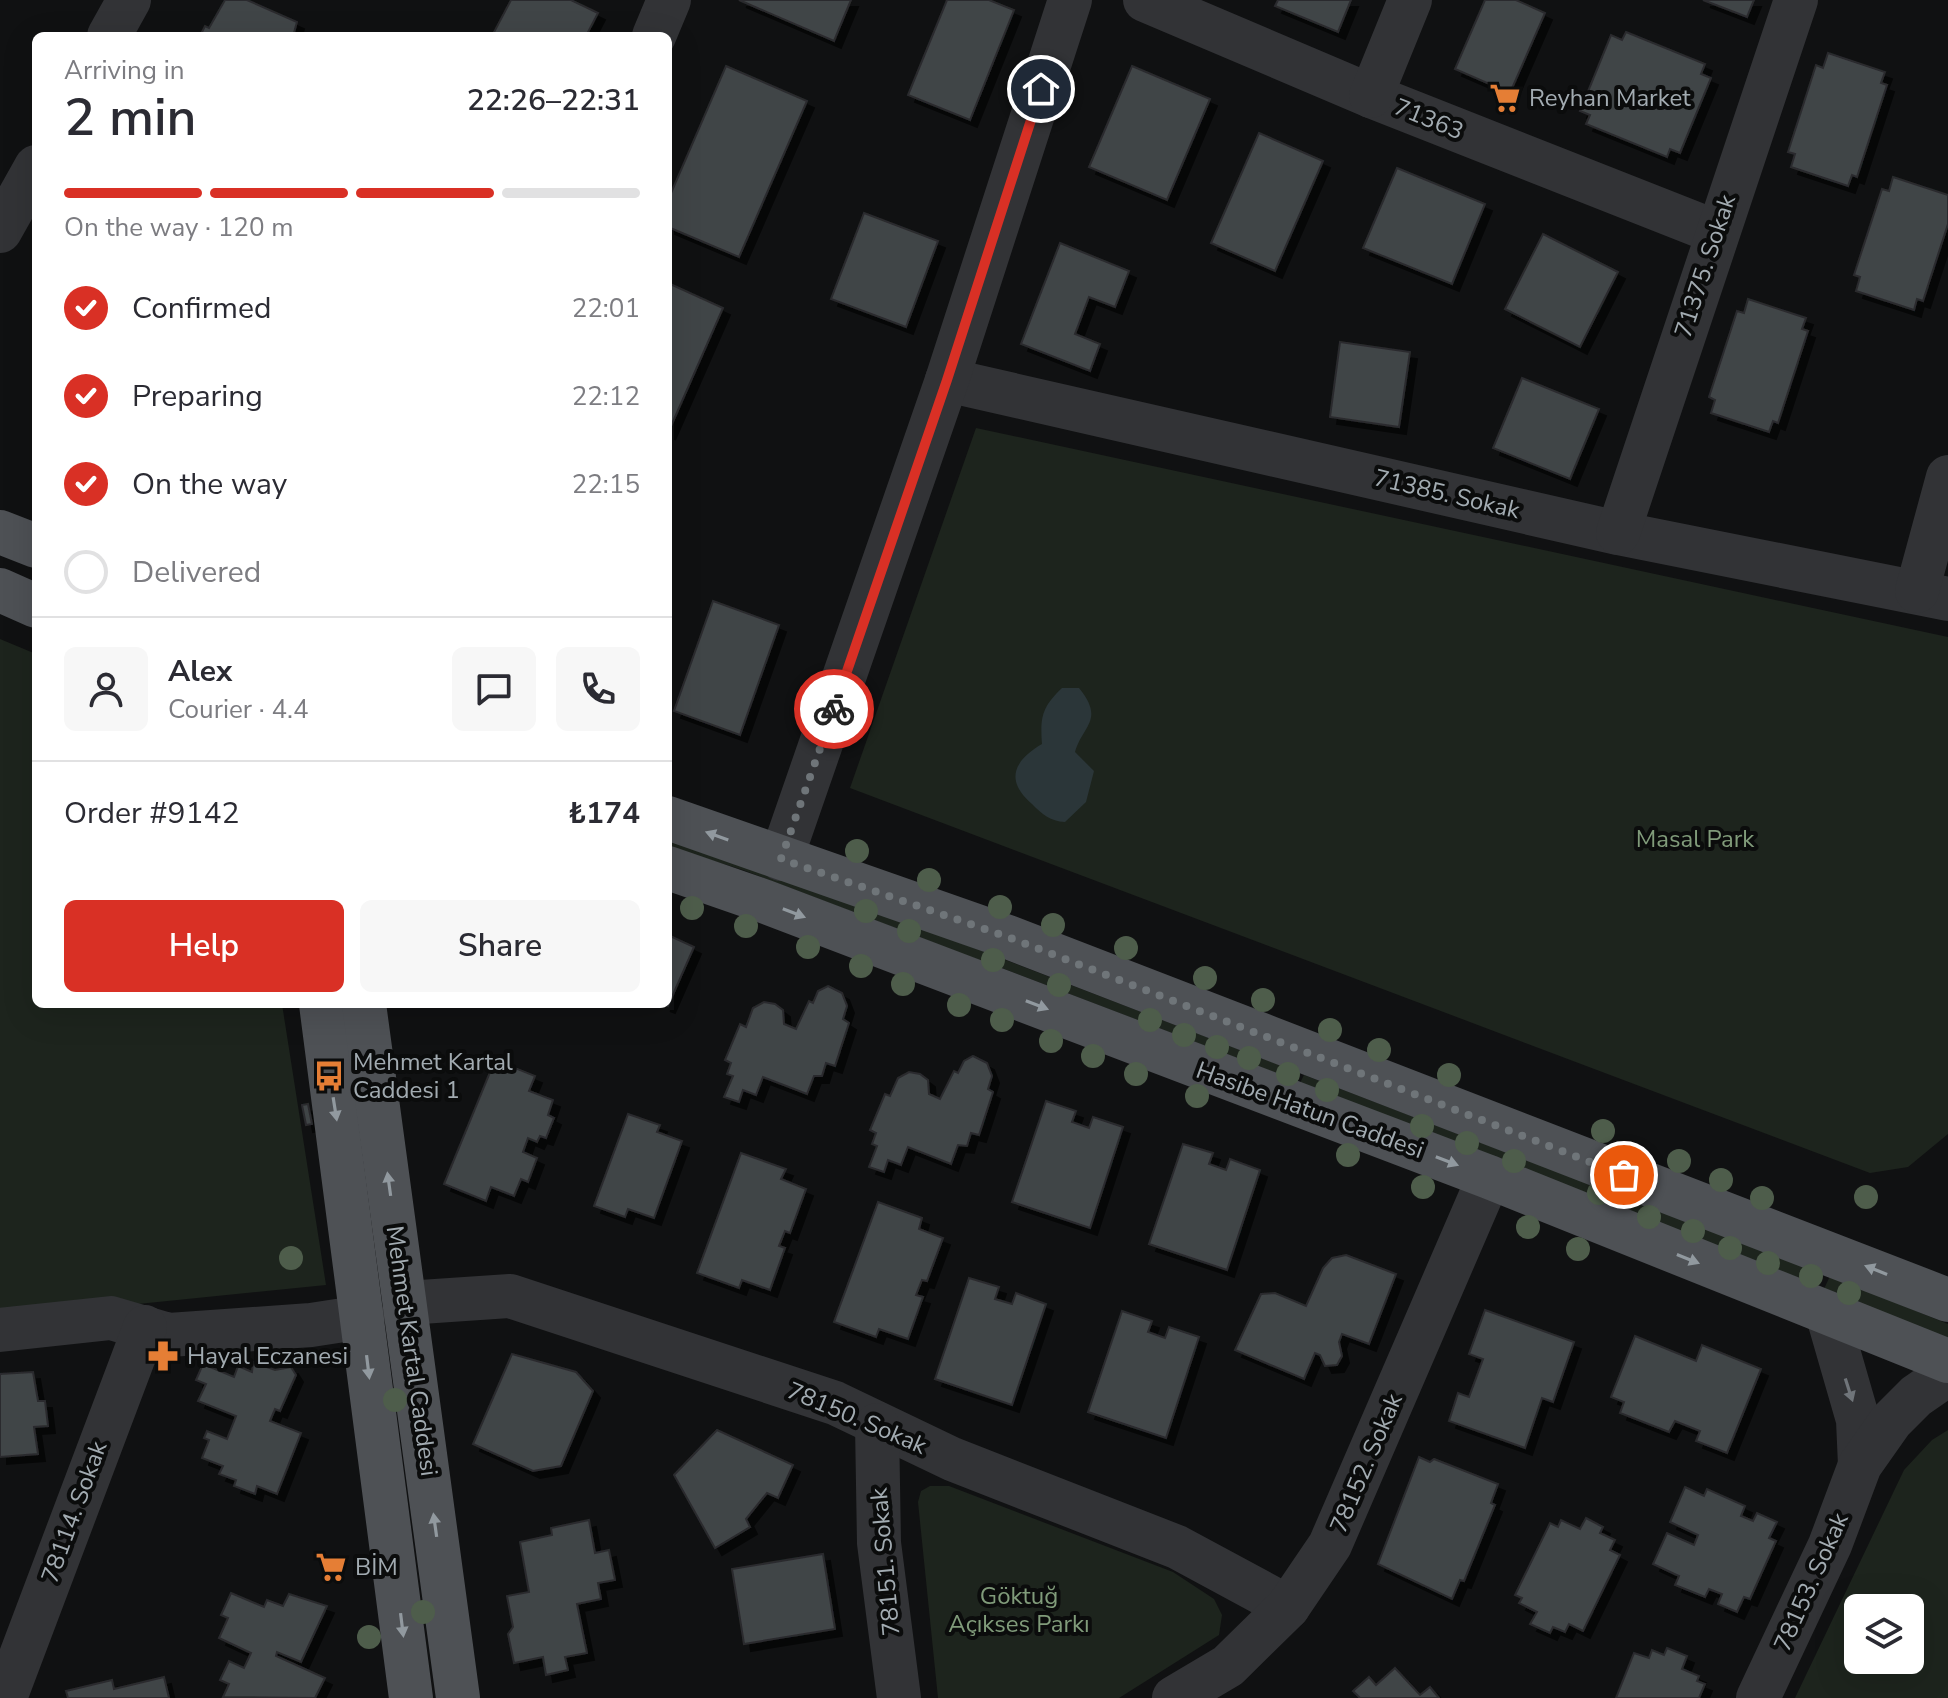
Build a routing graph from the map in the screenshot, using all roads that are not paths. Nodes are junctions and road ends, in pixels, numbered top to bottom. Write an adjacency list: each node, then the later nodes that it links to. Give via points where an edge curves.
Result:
1 (129, 0): 7 (street)
2 (669, 0): 8 (street)
3 (1070, 0): 13 (street)
4 (1145, 0): 9 (street, 71363)
5 (1410, 0): 9 (street)
6 (1796, 0): 12 (street, 71375. Sokak)
7 (111, 32)
8 (656, 32)
9 (1371, 96): 12 (street, 71363)
10 (32, 174): 11 (street)
11 (0, 231)
12 (1716, 232): 16 (street, 71375. Sokak)
13 (947, 380): 16 (street, 71385. Sokak); 22 (street)
14 (1948, 477): 19 (street)
15 (0, 532): 17 (main road)
16 (1618, 533): 19 (street, 71385. Sokak)
17 (32, 544)
18 (0, 590): 20 (main road)
19 (1932, 595)
20 (32, 604)
21 (672, 819): 22 (main road, one-way to 21)
22 (781, 859): 27 (main road, one-way to 22, via 1008,937)
23 (672, 869): 26 (main road, Hasibe Hatun Caddesi, one-way to 26)
24 (322, 1008): 30 (main road, Mehmet Kartal Caddesi, one-way to 30)
25 (365, 1008): 28 (main road, Mehmet Kartal Caddesi, one-way to 25)
26 (1489, 1177): 29 (main road, Hasibe Hatun Caddesi, one-way to 29); 37 (street, 78152. Sokak, via 1330,1545)
27 (1945, 1290)
28 (406, 1303): 35 (street, 78150. Sokak, via 510,1296 835,1403); 40 (main road, Mehmet Kartal Caddesi, one-way to 28)
29 (1828, 1316): 33 (main road, Hasibe Hatun Caddesi); 36 (street, 78153. Sokak, one-way to 36, via 1858,1420)
30 (363, 1317): 31 (street, via 169,1335); 39 (main road, Mehmet Kartal Caddesi, one-way to 39)
31 (145, 1327): 32 (street, via 111,1318); 38 (street, 78114. Sokak)
32 (0, 1330)
33 (1948, 1361)
34 (1948, 1374): 36 (street, 78153. Sokak, via 1891,1421)
35 (877, 1425): 37 (street, 78150. Sokak, via 1177,1547); 41 (street, 78151. Sokak, via 879,1543)
36 (1860, 1465): 43 (street, 78153. Sokak, via 1830,1545)
37 (1288, 1607): 42 (street, 78152. Sokak, via 1228,1666)
38 (5, 1698)
39 (411, 1698)
40 (458, 1698)
41 (899, 1698)
42 (1174, 1698)
43 (1758, 1698)

